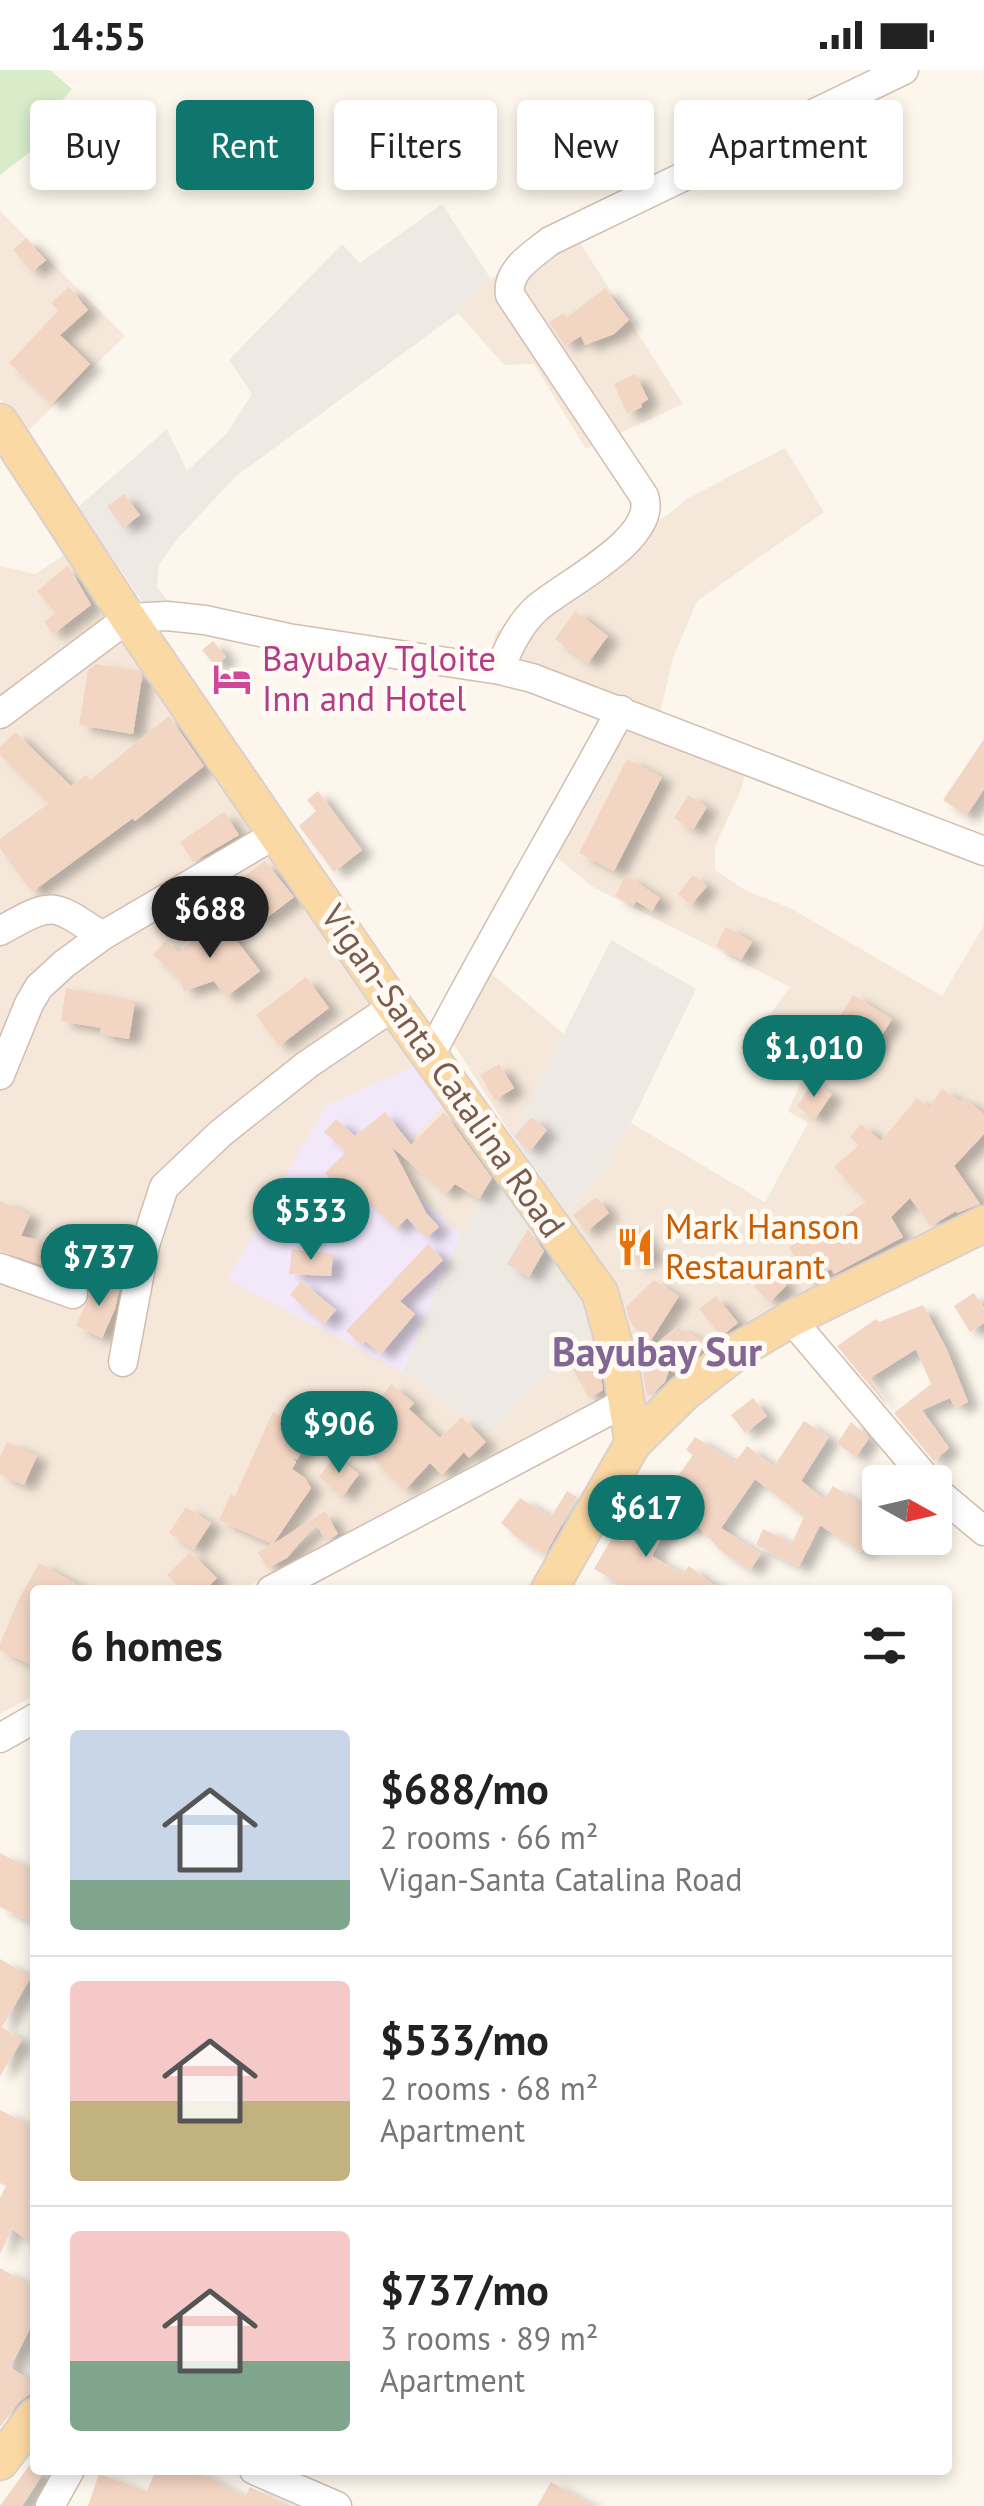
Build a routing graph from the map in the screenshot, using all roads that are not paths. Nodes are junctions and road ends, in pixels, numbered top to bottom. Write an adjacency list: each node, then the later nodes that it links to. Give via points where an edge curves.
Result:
1 (904, 70): 4 (street, via 550,241 515,271 510,295 647,507 642,526 622,546 533,612)
2 (0, 422): 3 (main road, Vigan-Santa Catalina Road)
3 (128, 618): 4 (street, via 205,620); 6 (street); 7 (main road, Vigan-Santa Catalina Road)
4 (500, 670): 5 (street)
5 (622, 710): 8 (street); 12 (street)
6 (0, 714)
7 (276, 834): 10 (street); 11 (main road, Vigan-Santa Catalina Road)
8 (984, 851)
9 (0, 932): 10 (street, via 44,908 58,908)
10 (102, 936): 13 (street, via 40,987)
11 (394, 1006): 12 (main road, Vigan-Santa Catalina Road); 18 (street, via 308,1064 164,1188 145,1245)
12 (430, 1056): 19 (main road, Vigan-Santa Catalina Road, via 600,1293)
13 (0, 1075)
14 (984, 1224): 17 (main road)
15 (0, 1268): 16 (street)
16 (73, 1294)
17 (791, 1319): 20 (main road, via 739,1350); 21 (street)
18 (123, 1362)
19 (624, 1403): 20 (main road, Vigan-Santa Catalina Road); 24 (street)
20 (632, 1442): 25 (main road)
21 (915, 1465)
22 (952, 1504): 23 (street)
23 (984, 1531)
24 (280, 1585)
25 (552, 1585)
26 (30, 1721): 27 (street)
27 (0, 1738)
28 (30, 2423): 29 (main road)
29 (0, 2462)
30 (67, 2475): 33 (street)
31 (260, 2475): 32 (street)
32 (284, 2496): 34 (street)
33 (50, 2506)
34 (337, 2506)

